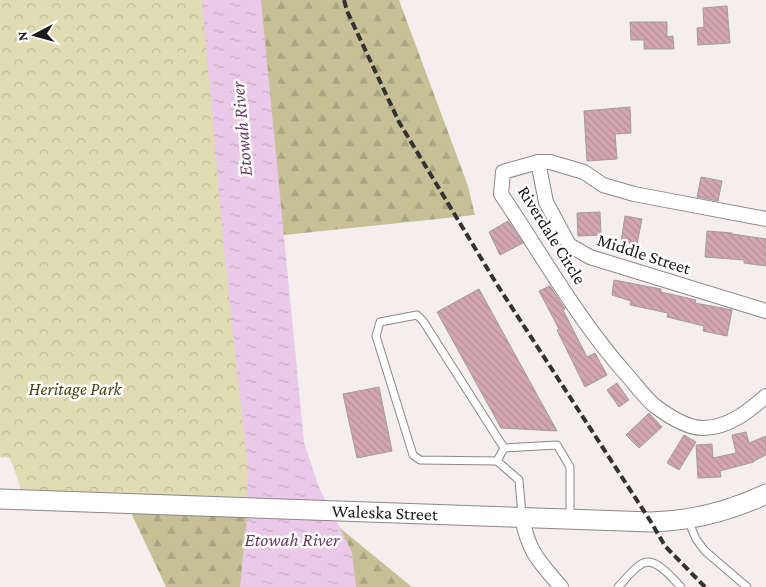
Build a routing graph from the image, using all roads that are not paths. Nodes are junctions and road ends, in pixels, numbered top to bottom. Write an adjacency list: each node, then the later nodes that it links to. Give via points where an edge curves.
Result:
1 (538, 162): 2 (street, Riverdale Circle, via 550,162 584,172 603,185 634,194); 3 (street, Middle Street, via 546,202 568,245 590,257); 4 (street, Riverdale Circle, via 503,172 501,194 586,323 654,406 684,423 703,428 725,424)
2 (766, 219)
3 (766, 312)
4 (766, 396)
5 (504, 448): 6 (lane); 6 (lane, via 418,315 380,322 376,336 413,454 420,460); 10 (lane, via 557,445 570,467)
6 (496, 461): 9 (lane, via 519,480)
7 (0, 498): 9 (main road, Waleska Street)
8 (764, 498): 11 (main road, Waleska Street)
9 (522, 518): 10 (main road, Waleska Street); 12 (street, via 534,556)
10 (570, 519): 11 (main road, Waleska Street)
11 (688, 520): 15 (lane, via 705,551)
12 (561, 587)
13 (618, 587): 14 (lane, via 641,563 650,562 659,566)
14 (681, 587)
15 (747, 587)

